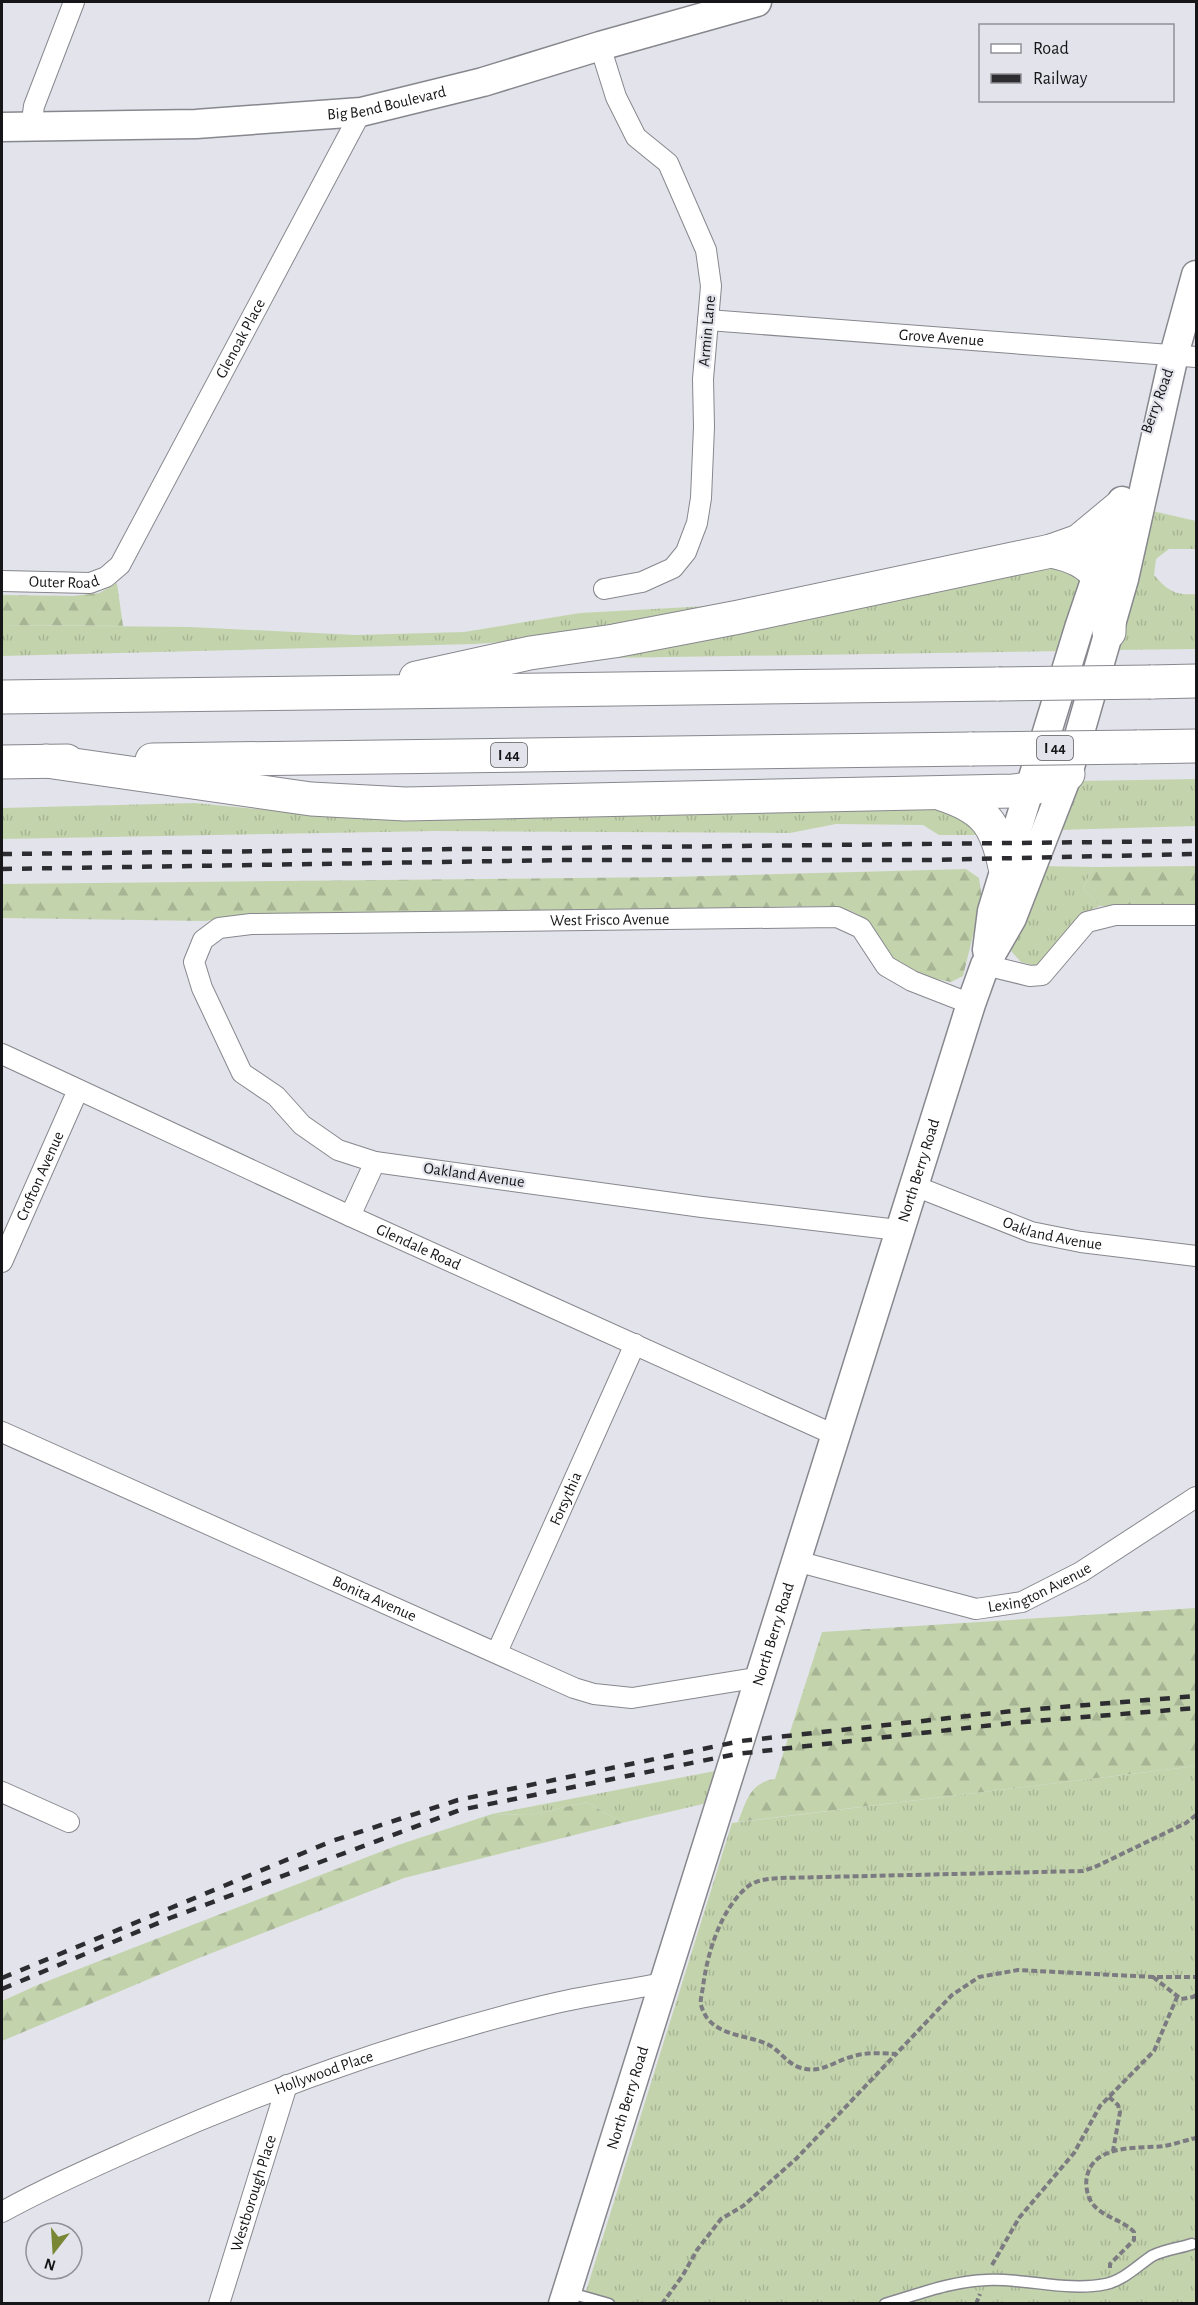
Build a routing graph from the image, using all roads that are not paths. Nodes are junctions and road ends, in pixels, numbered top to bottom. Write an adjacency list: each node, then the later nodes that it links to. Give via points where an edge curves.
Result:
1 (74, 2): 7 (street, via 34,106)
2 (757, 2): 3 (main road, Big Bend Boulevard)
3 (717, 7): 4 (main road, Big Bend Boulevard)
4 (600, 46): 5 (main road, Big Bend Boulevard, via 483,82); 9 (street, Armin Lane, via 616,97 636,137 668,163 706,250 711,286)
5 (361, 112): 7 (main road, Big Bend Boulevard, via 196,124); 13 (street, Glenoak Place)
6 (2, 127): 7 (main road, Big Bend Boulevard)
7 (31, 128)
8 (1197, 275): 10 (main road)
9 (708, 320): 10 (street, Grove Avenue); 16 (street, Armin Lane, via 700,498 697,523 686,552 673,568 642,582)
10 (1185, 356): 11 (main road, Berry Road); 17 (main road, Berry Road)
11 (1120, 507): 12 (highway, via 1079,541); 14 (main road, Berry Road)
12 (1051, 551): 14 (highway, via 1085,562); 19 (highway, via 739,617 530,653)
13 (120, 565): 15 (street, Outer Road, via 106,578 90,583)
14 (1098, 573): 17 (highway, via 1107,594); 25 (main road, Berry Road)
15 (2, 582)
16 (604, 589)
17 (1109, 633): 24 (main road, Berry Road)
18 (1197, 681): 19 (highway, bridge)
19 (349, 693): 20 (highway)
20 (2, 697)
21 (1197, 746): 22 (highway, I 44, bridge)
22 (46, 761): 23 (highway, I 44); 26 (highway, via 311,799 405,804)
23 (2, 762)
24 (1068, 774): 25 (highway); 30 (main road, North Berry Road, via 1011,918)
25 (1029, 790): 26 (highway); 27 (main road, North Berry Road)
26 (934, 792): 27 (highway, via 962,800 982,814 995,831)
27 (1005, 867): 30 (main road, North Berry Road, via 992,911)
28 (1197, 915): 30 (street, via 1115,915 1087,922 1042,975 1029,976)
29 (219, 928): 31 (street, West Frisco Avenue, via 251,924 837,916 861,928 886,966 912,981); 34 (street, Oakland Avenue, via 203,940 195,962 202,988 242,1073 276,1096 302,1125 338,1150)
30 (986, 965): 31 (main road, North Berry Road)
31 (971, 1004): 35 (main road, North Berry Road)
32 (2, 1054): 33 (street, Glendale Road)
33 (78, 1090): 36 (street, Glendale Road); 39 (street, Crofton Avenue)
34 (375, 1162): 36 (street); 37 (street, Oakland Avenue)
35 (915, 1186): 37 (main road, North Berry Road); 38 (street, Oakland Avenue, via 1031,1232 1091,1244)
36 (351, 1216): 40 (street, Glendale Road)
37 (898, 1230): 42 (main road, North Berry Road)
38 (1197, 1256)
39 (2, 1262)
40 (635, 1344): 42 (street, Glendale Road); 45 (street, Forsythia)
41 (2, 1432): 45 (street, Bonita Avenue)
42 (837, 1436): 44 (main road, North Berry Road)
43 (1197, 1497): 44 (street, Lexington Avenue, via 1081,1572 1022,1602 999,1606 976,1609)
44 (796, 1561): 46 (main road, North Berry Road)
45 (497, 1652): 46 (street, Bonita Avenue, via 574,1688 615,1698 653,1696)
46 (761, 1677): 49 (main road, North Berry Road)
47 (2, 1792): 48 (street)
48 (69, 1822)
49 (663, 1983): 50 (street, Hollywood Place, via 544,2006 410,2044); 53 (main road, North Berry Road)
50 (287, 2085): 51 (street, Hollywood Place, via 162,2136); 54 (street, Westborough Place)
51 (2, 2212)
52 (1192, 2244): 56 (lane, via 1154,2255 1108,2283 1069,2286 987,2280 946,2285)
53 (565, 2298): 55 (lane)
54 (219, 2304)
55 (609, 2304)
56 (885, 2304)

